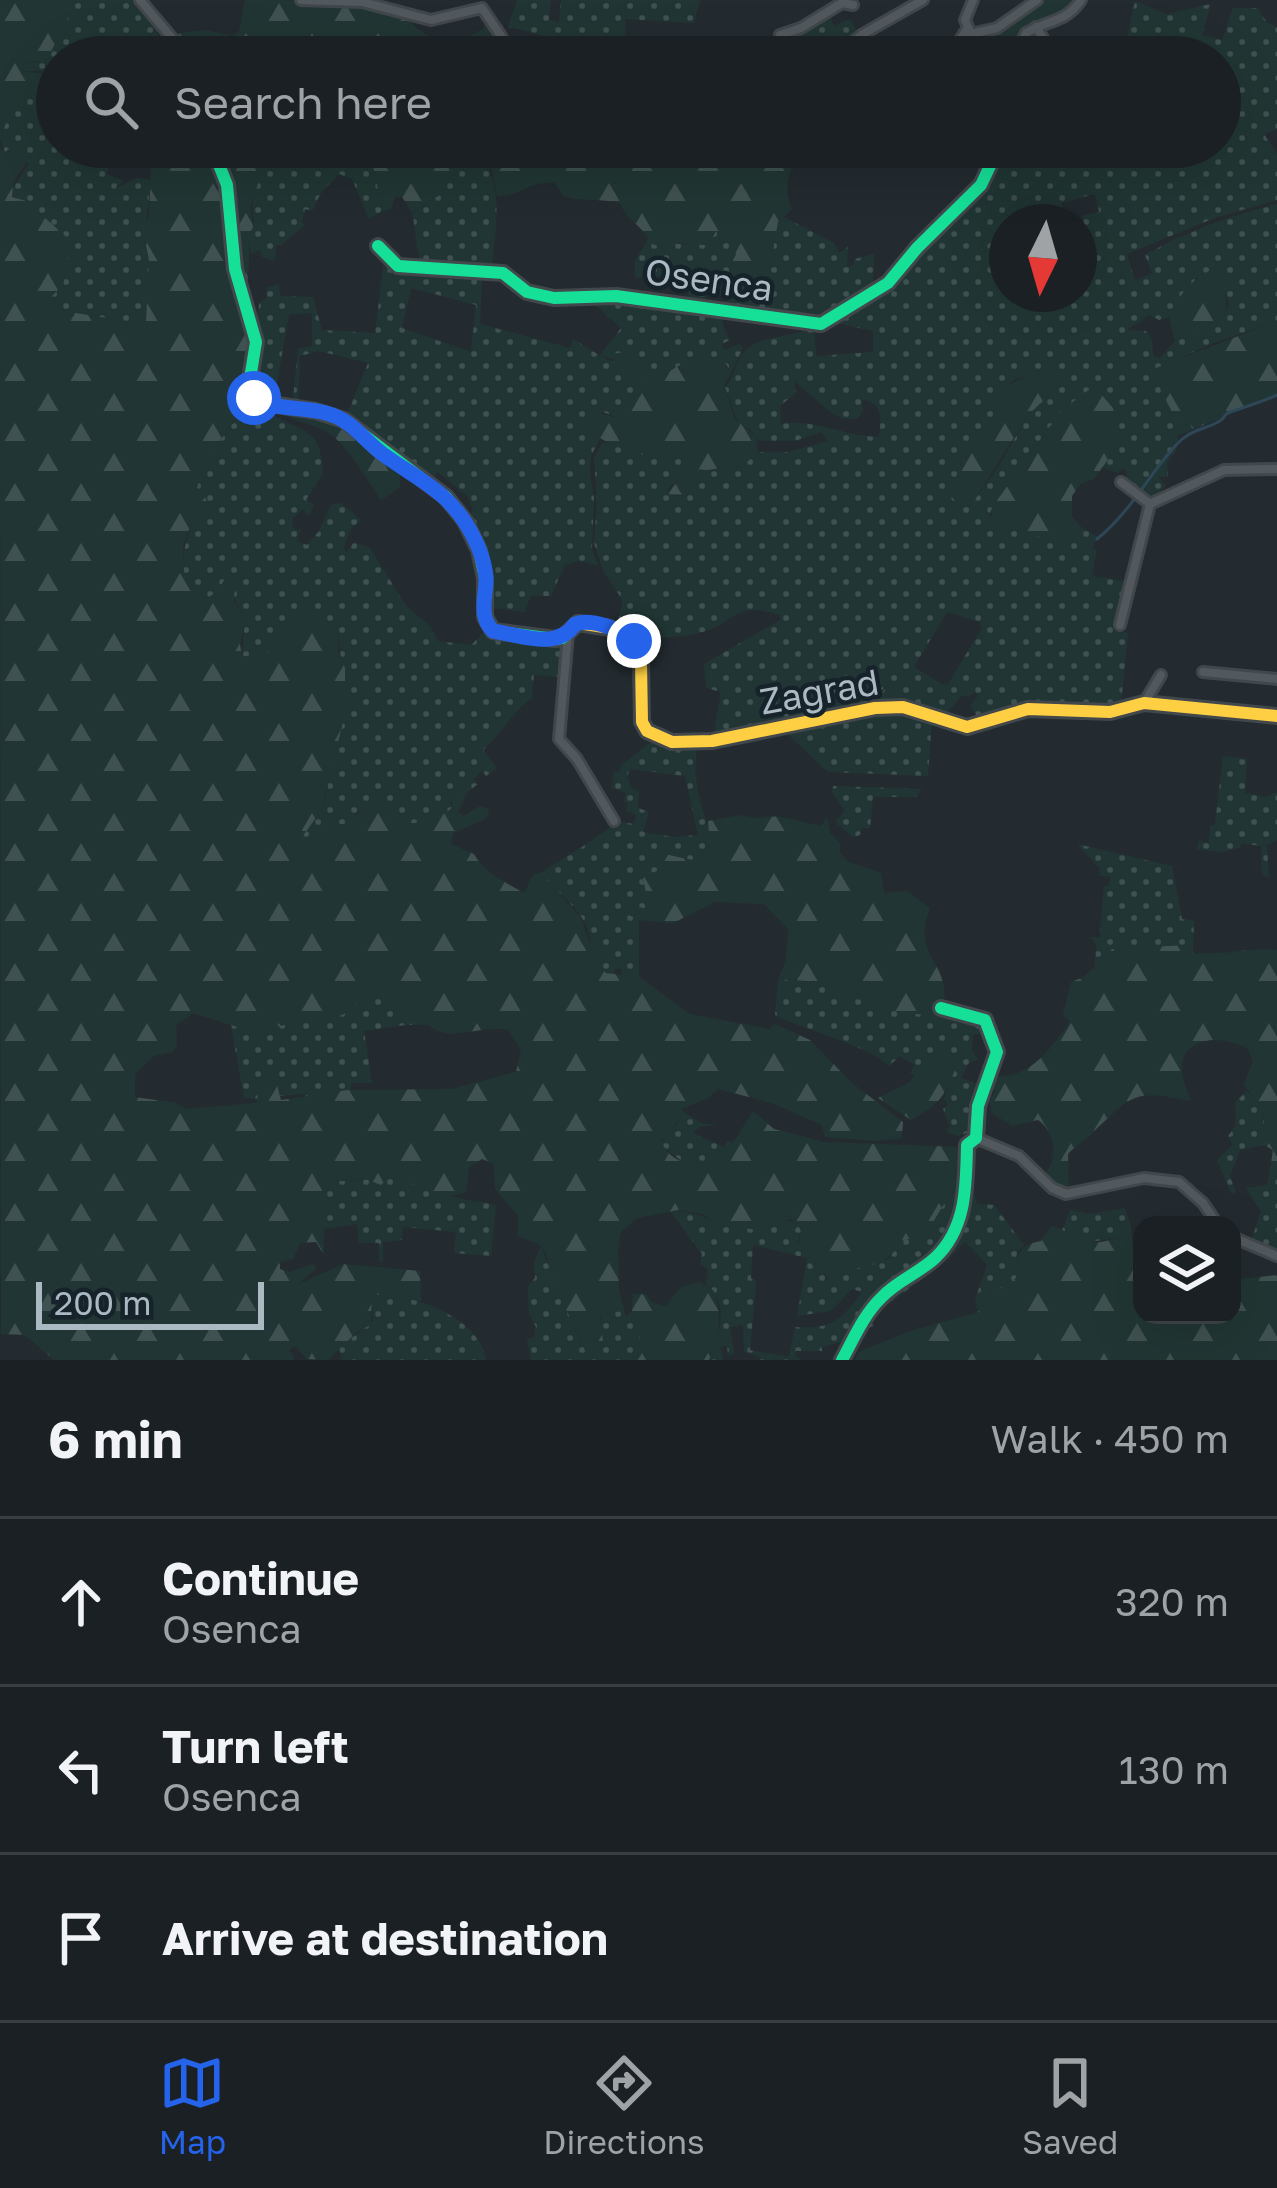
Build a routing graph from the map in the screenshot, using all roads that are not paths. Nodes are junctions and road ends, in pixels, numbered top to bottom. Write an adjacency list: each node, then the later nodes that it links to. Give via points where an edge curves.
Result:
1 (140, 0): 11 (street)
2 (301, 0): 12 (street, via 362,2 431,20 482,8)
3 (923, 0): 13 (street)
4 (973, 0): 9 (street)
5 (1037, 0): 9 (street, via 997,28)
6 (1082, 0): 8 (street, via 1059,22)
7 (853, 5): 10 (street)
8 (1036, 27): 15 (street); 16 (street)
9 (967, 29): 14 (street)
10 (780, 34)
11 (170, 36)
12 (501, 36)
13 (860, 36)
14 (962, 36)
15 (1023, 36)
16 (1042, 36)
17 (220, 168): 24 (street, via 256,342 248,391 274,406 350,422 447,498 483,562 483,617 493,631 554,640)
18 (989, 168): 19 (street, Osenca, via 888,283 821,324 616,296 538,296 503,272 398,266)
19 (378, 246)
20 (1277, 470): 22 (street, via 1236,467)
21 (1120, 482): 22 (street)
22 (1142, 499): 23 (street)
23 (1120, 625)
24 (568, 634): 28 (street, Zagrad, via 581,621 626,634 638,650 639,713 647,731 672,742 875,708 903,707 968,727 1028,709 1110,712); 30 (street, via 559,739)
25 (1203, 672): 27 (street)
26 (1161, 675): 28 (street)
27 (1277, 680)
28 (1144, 703): 29 (street, Zagrad)
29 (1277, 716)
30 (614, 821)
31 (941, 1008): 32 (street, via 985,1021 993,1035 998,1068 983,1090)
32 (976, 1138): 33 (street, via 1018,1156 1066,1194 1144,1178 1179,1182); 36 (street, via 967,1145 966,1199 953,1234 936,1257 884,1294)
33 (1212, 1216)
34 (1241, 1241): 35 (street)
35 (1277, 1256)
36 (842, 1360)

